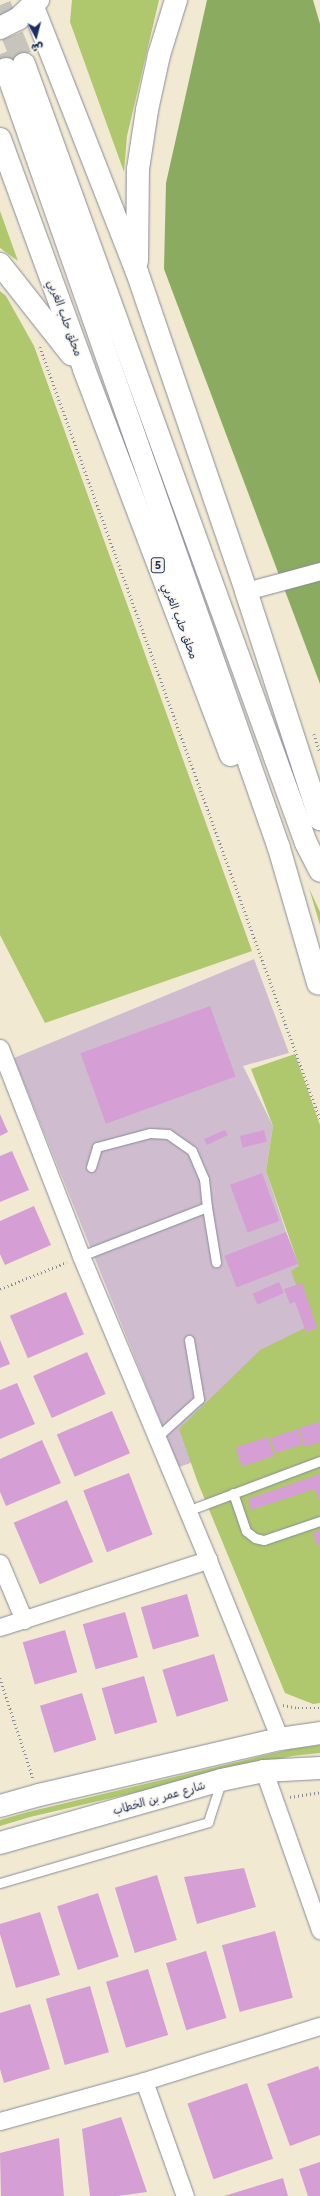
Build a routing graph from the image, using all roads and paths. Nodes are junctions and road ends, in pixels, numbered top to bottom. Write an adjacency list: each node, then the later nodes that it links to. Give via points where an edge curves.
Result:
1 (176, 0): 6 (main road, via 159,55 139,162)
2 (35, 4): 3 (main road, via 18,19); 6 (main road)
3 (0, 28)
4 (0, 138): 8 (main road, محلق حلب الغربي / 5)
5 (0, 264): 8 (main road)
6 (137, 272): 10 (main road)
7 (38, 343): 15 (path)
8 (84, 370): 13 (main road, محلق حلب الغربي / 5)
9 (320, 571): 10 (street)
10 (246, 591): 11 (main road)
11 (320, 819)
12 (320, 871): 13 (main road, via 306,843 15,67 279,848)
13 (319, 986)
14 (0, 1048): 18 (street)
15 (320, 1119)
16 (91, 1168): 17 (lane, via 97,1148 150,1133 168,1134 192,1151 204,1179)
17 (207, 1207): 18 (lane); 19 (lane)
18 (81, 1256): 20 (path); 22 (street)
19 (216, 1262)
20 (0, 1289)
21 (189, 1340): 22 (lane, via 199,1399)
22 (156, 1438): 25 (street)
23 (320, 1461): 24 (lane)
24 (233, 1493): 25 (lane); 26 (lane, via 246,1531 255,1538 264,1540)
25 (187, 1511): 27 (street)
26 (320, 1521)
27 (208, 1560): 29 (street); 32 (street)
28 (0, 1563): 29 (street)
29 (24, 1620): 30 (street)
30 (0, 1627)
31 (0, 1678): 40 (path)
32 (265, 1702): 33 (path, via 298,1708); 35 (street)
33 (320, 1708)
34 (320, 1733): 35 (main road)
35 (280, 1739): 40 (main road)
36 (320, 1768): 37 (main road, شارع عمر بن الخطاب)
37 (264, 1772): 38 (main road, شارع عمر بن الخطاب); 41 (street)
38 (221, 1780): 43 (main road, شارع عمر بن الخطاب); 44 (lane, via 208,1822)
39 (320, 1792): 41 (path)
40 (39, 1795): 42 (main road)
41 (274, 1800): 45 (street)
42 (0, 1806)
43 (0, 1843)
44 (0, 1883)
45 (320, 1930)
46 (320, 2026): 47 (street)
47 (144, 2081): 48 (street); 49 (street)
48 (0, 2121)
49 (184, 2196)

